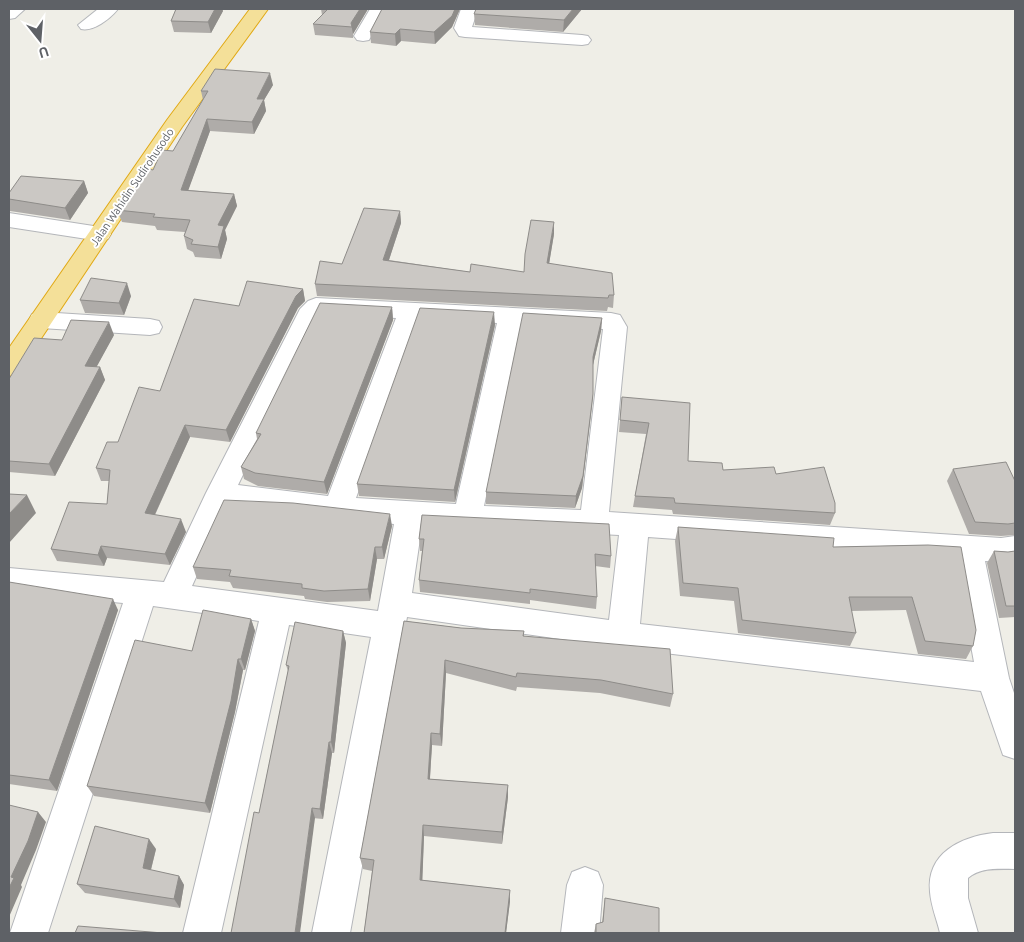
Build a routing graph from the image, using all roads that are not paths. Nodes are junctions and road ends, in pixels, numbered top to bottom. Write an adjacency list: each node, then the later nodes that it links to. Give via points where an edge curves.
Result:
1 (16, 9): 6 (street)
2 (110, 9): 7 (street)
3 (259, 9): 11 (highway, Jalan Wahidin Sudirohusodo, via 174,124)
4 (378, 9): 8 (street)
5 (469, 9): 9 (street, via 463,28 465,32)
6 (9, 14)
7 (87, 25)
8 (363, 36)
9 (582, 40)
10 (9, 220): 11 (street)
11 (100, 234): 14 (highway, Jalan Wahidin Sudirohusodo)
12 (412, 310): 13 (street); 17 (street, via 315,306); 18 (street)
13 (511, 315): 20 (street); 21 (street, via 603,320 615,325)
14 (41, 320): 15 (street); 16 (highway, Jalan Wahidin Sudirohusodo)
15 (150, 327)
16 (9, 367)
17 (220, 493): 18 (street); 26 (street)
18 (338, 508): 19 (street)
19 (410, 513): 20 (street); 28 (street)
20 (468, 516): 21 (street)
21 (594, 522): 22 (street)
22 (635, 525): 23 (street); 29 (street)
23 (968, 548): 24 (street); 30 (street)
24 (1015, 548)
25 (9, 580): 26 (street)
26 (158, 594): 27 (street); 34 (street)
27 (277, 612): 28 (street); 35 (street)
28 (392, 615): 29 (street); 36 (street)
29 (623, 636): 30 (street)
30 (993, 678): 31 (street)
31 (1015, 744)
32 (1015, 850): 38 (street, via 976,853 958,861 948,887)
33 (585, 885): 37 (street)
34 (28, 933)
35 (202, 933)
36 (331, 933)
37 (580, 933)
38 (959, 933)

